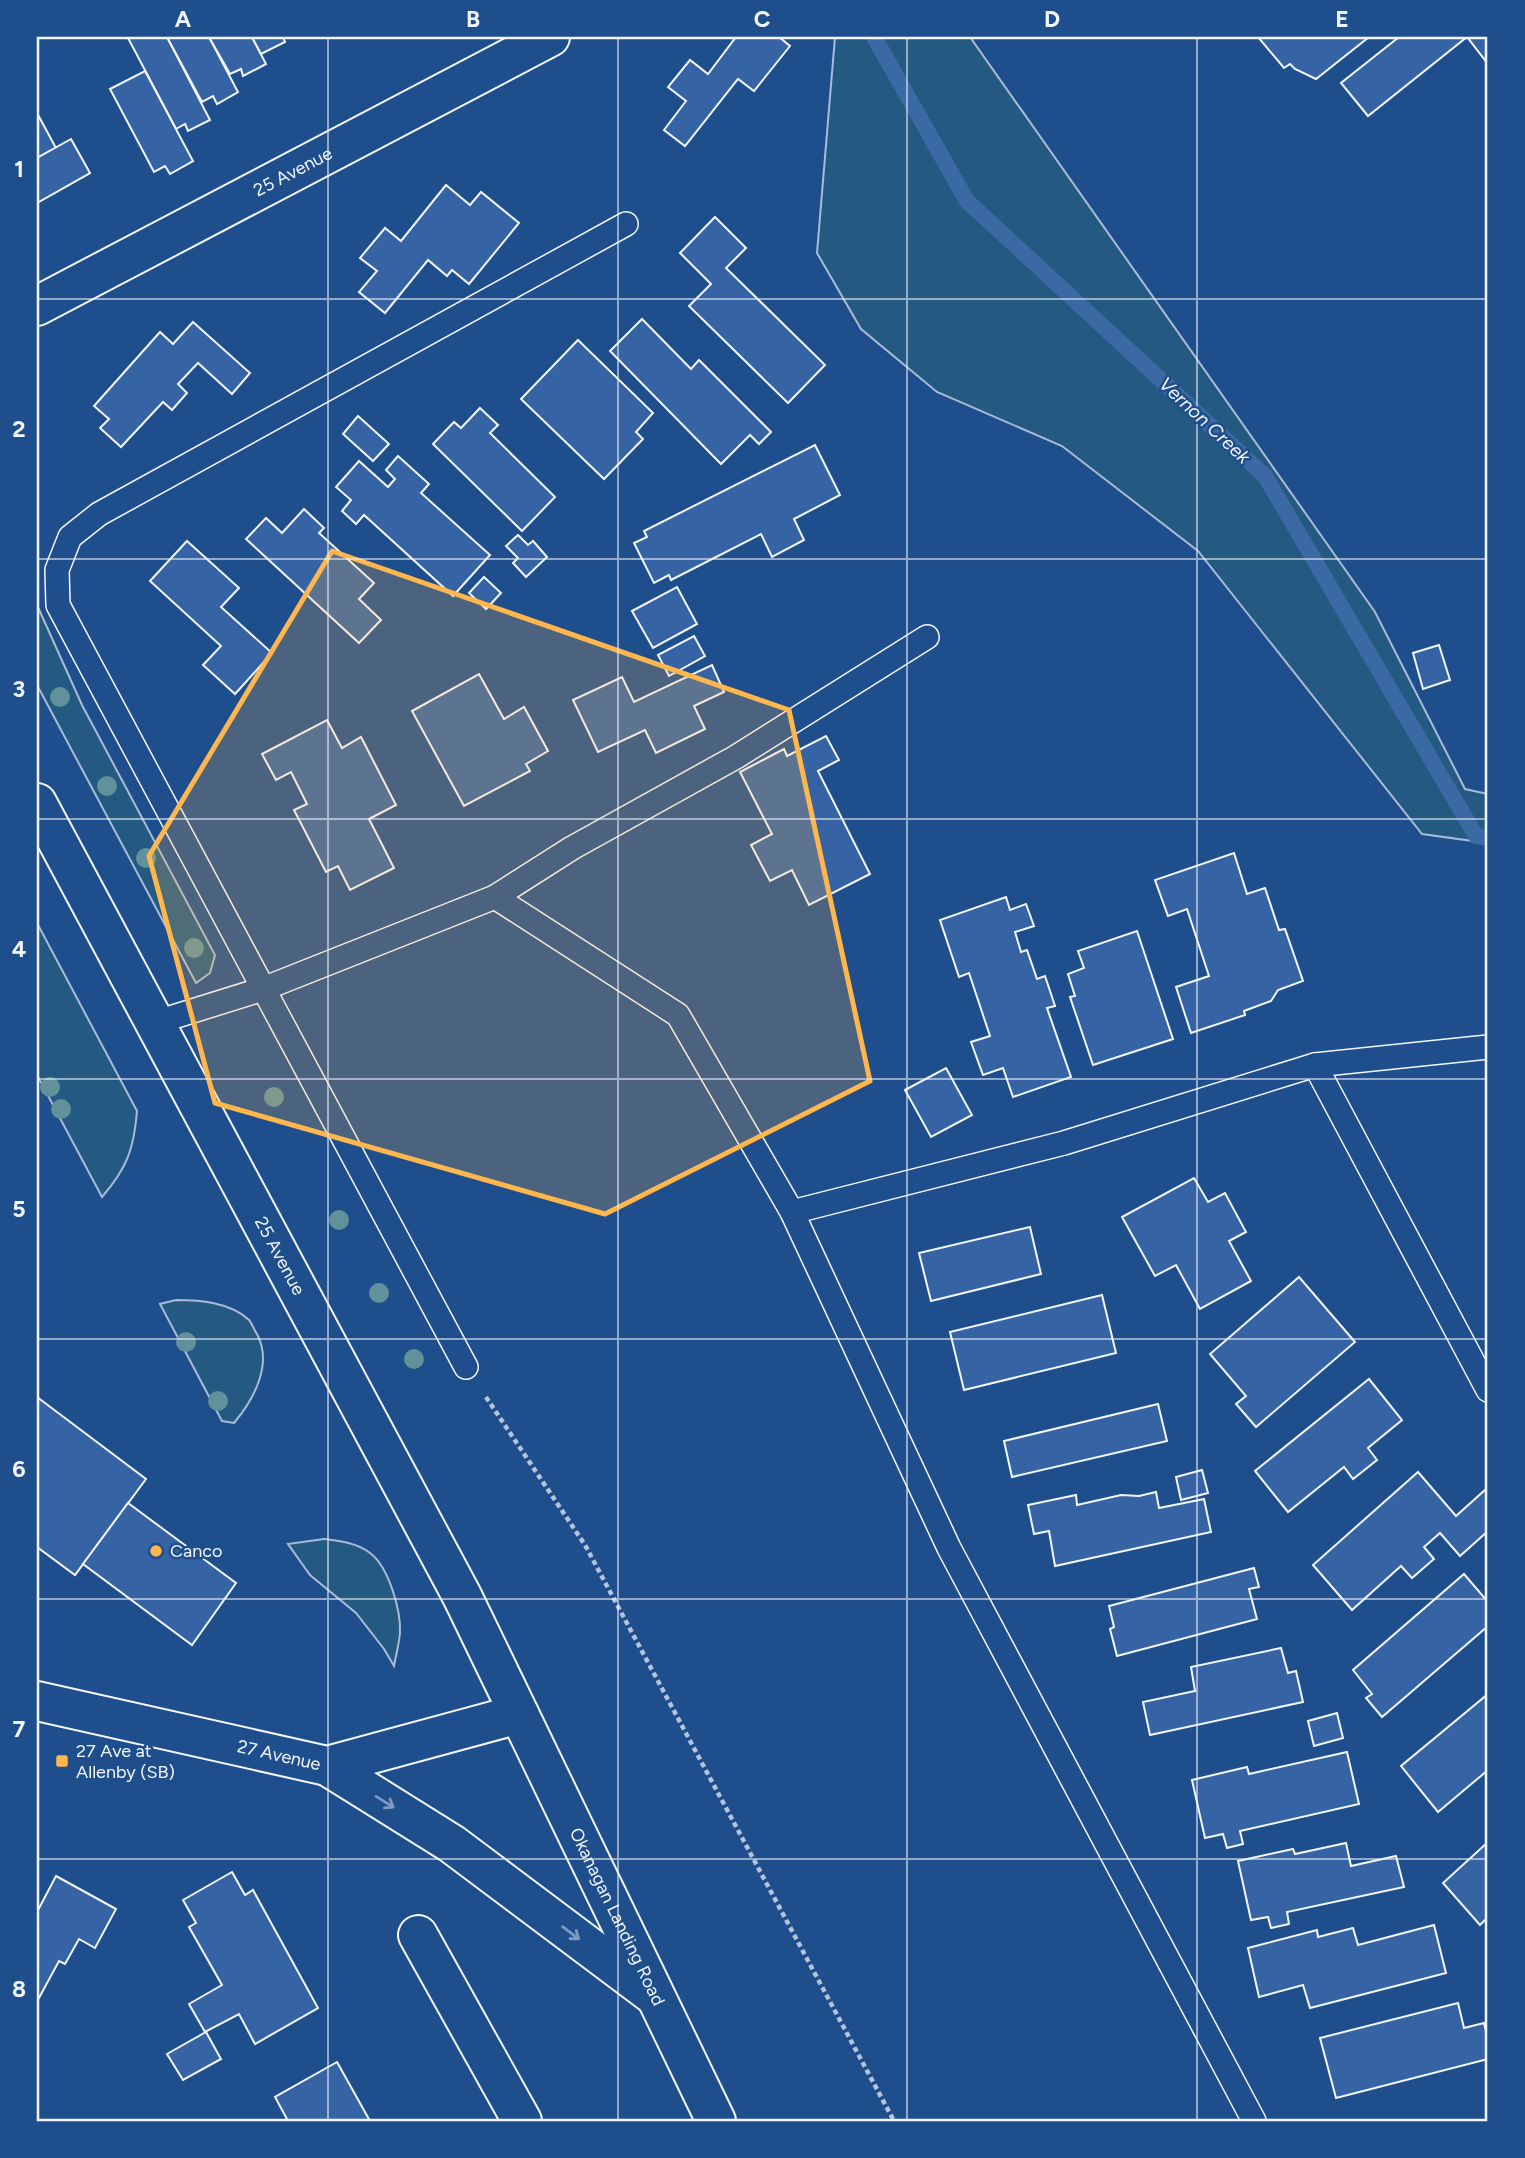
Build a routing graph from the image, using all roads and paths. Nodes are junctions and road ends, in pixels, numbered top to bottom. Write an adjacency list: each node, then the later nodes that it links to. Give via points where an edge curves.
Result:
1 (550, 37): 3 (street, 25 Avenue)
2 (626, 224): 7 (lane, via 99,514 70,537 57,570 58,605)
3 (37, 306)
4 (927, 637): 6 (lane, via 736,757 572,848)
5 (37, 803): 8 (street, 25 Avenue)
6 (495, 897): 7 (lane); 11 (lane, via 678,1016)
7 (263, 989): 8 (lane); 12 (lane)
8 (154, 1023): 15 (street, 25 Avenue, via 462,1596)
9 (1488, 1047): 10 (lane)
10 (1315, 1065): 11 (lane, via 1064,1143); 13 (lane)
11 (792, 1212): 22 (lane, via 949,1548)
12 (466, 1367): 21 (path, via 585,1545)
13 (1488, 1390)
14 (37, 1701): 16 (street, 27 Avenue)
15 (519, 1714): 16 (street, 27 Avenue); 18 (street, Okanagan Landing Road)
16 (327, 1766): 18 (street, one-way to 18, via 452,1844)
17 (418, 1935): 19 (street)
18 (652, 1994): 20 (street, Okanagan Landing Road)
19 (522, 2121)
20 (716, 2121)
21 (894, 2121)
22 (1254, 2121)

